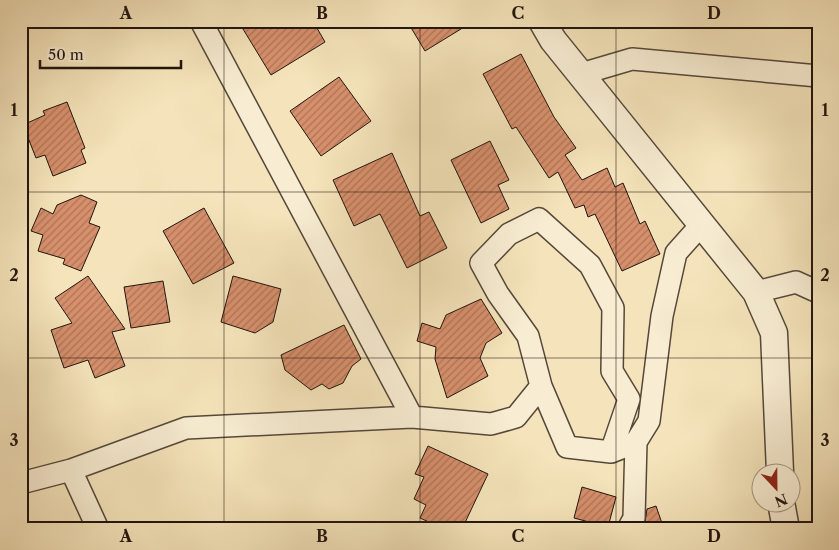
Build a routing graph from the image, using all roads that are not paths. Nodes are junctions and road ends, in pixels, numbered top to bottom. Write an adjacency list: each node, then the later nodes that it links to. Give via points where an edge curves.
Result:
1 (201, 21): 9 (street)
2 (542, 21): 3 (street)
3 (581, 74): 4 (street, via 632,59); 5 (street)
4 (818, 76)
5 (701, 225): 6 (street); 10 (street, via 676,253 662,316 649,421)
6 (756, 292): 7 (street, via 796,282); 12 (street, via 774,333)
7 (818, 292)
8 (541, 386): 9 (street, via 516,417 491,424); 11 (street, via 567,447); 11 (street, via 528,336 481,263 509,234 539,219 590,265 613,308 612,371 629,399)
9 (412, 417): 13 (street, via 186,428)
10 (636, 442): 11 (street); 17 (street, via 634,518)
11 (611, 452)
12 (780, 462)
13 (71, 470): 14 (street); 16 (street)
14 (21, 483)
15 (783, 512): 18 (street)
16 (98, 529)
17 (628, 529)
18 (786, 529)

